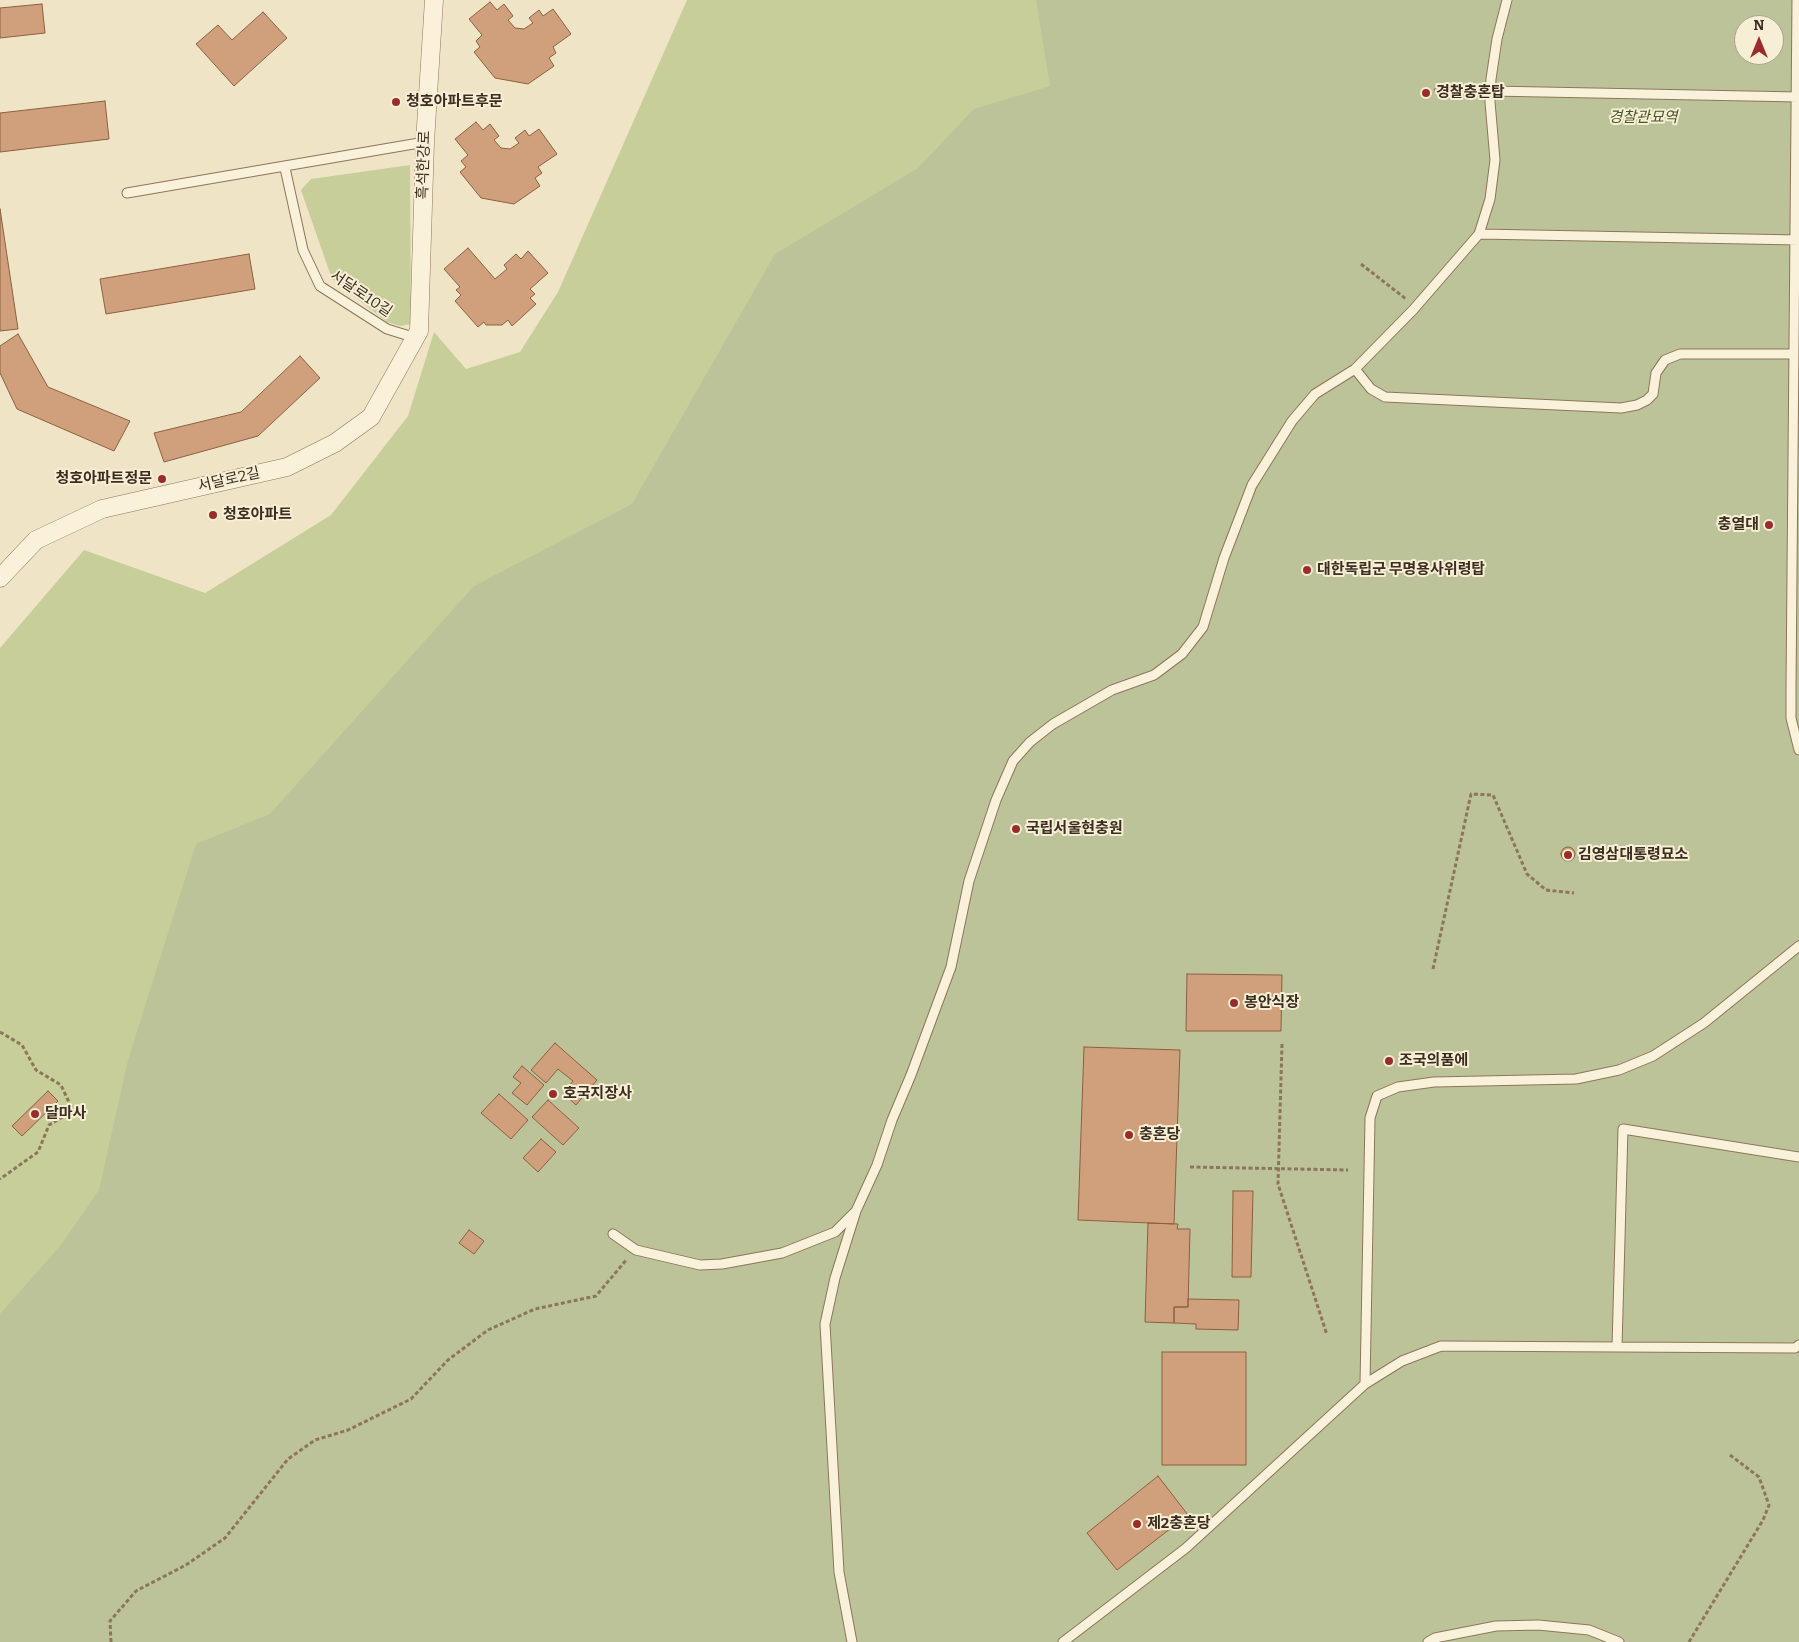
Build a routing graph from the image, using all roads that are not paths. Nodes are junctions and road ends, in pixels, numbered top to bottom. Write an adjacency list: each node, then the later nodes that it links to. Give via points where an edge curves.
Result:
1 (434, 0): 6 (street, 흑석한강로)
2 (1508, 0): 4 (lane, via 1497,40)
3 (1797, 0): 5 (lane)
4 (1491, 91): 5 (lane); 9 (lane, via 1495,160 1490,199)
5 (1798, 97): 10 (lane)
6 (425, 142): 7 (lane); 11 (street, 흑석한강로)
7 (285, 168): 8 (lane); 11 (lane, 서달로10길, via 303,250 320,286 387,328)
8 (127, 193)
9 (1479, 234): 10 (lane); 13 (lane, via 1416,307)
10 (1797, 240): 12 (lane)
11 (418, 334): 14 (street, 서달로2길, via 371,417 334,443 287,467 102,510 36,540)
12 (1794, 354): 13 (lane, via 1680,354 1665,360 1656,373 1653,394 1647,400 1622,408 1385,397 1371,388); 15 (lane, via 1791,718)
13 (1355, 370): 18 (lane, via 1315,394 1268,457 1236,524 1203,627 1182,654 1154,675 1112,690 1053,724 1013,761 996,800 969,881 951,967 940,1001 877,1166)
14 (0, 578)
15 (1799, 750)
16 (1799, 946): 22 (lane, via 1704,1023 1653,1056 1619,1070 1576,1079 1434,1082 1398,1087 1377,1096 1370,1118)
17 (1799, 1157): 21 (lane, via 1623,1129)
18 (856, 1211): 19 (lane, via 835,1232 782,1253 722,1264 700,1265 636,1250); 23 (lane, via 835,1278 825,1324 839,1572)
19 (613, 1234)
20 (1799, 1345): 21 (lane, via 1795,1348)
21 (1616, 1347): 22 (lane, via 1441,1346 1402,1361)
22 (1365, 1384): 24 (lane, via 1186,1548)
23 (852, 1642)
24 (1063, 1642)
25 (1428, 1642): 26 (lane, via 1496,1626 1538,1625 1589,1630)
26 (1619, 1642)

